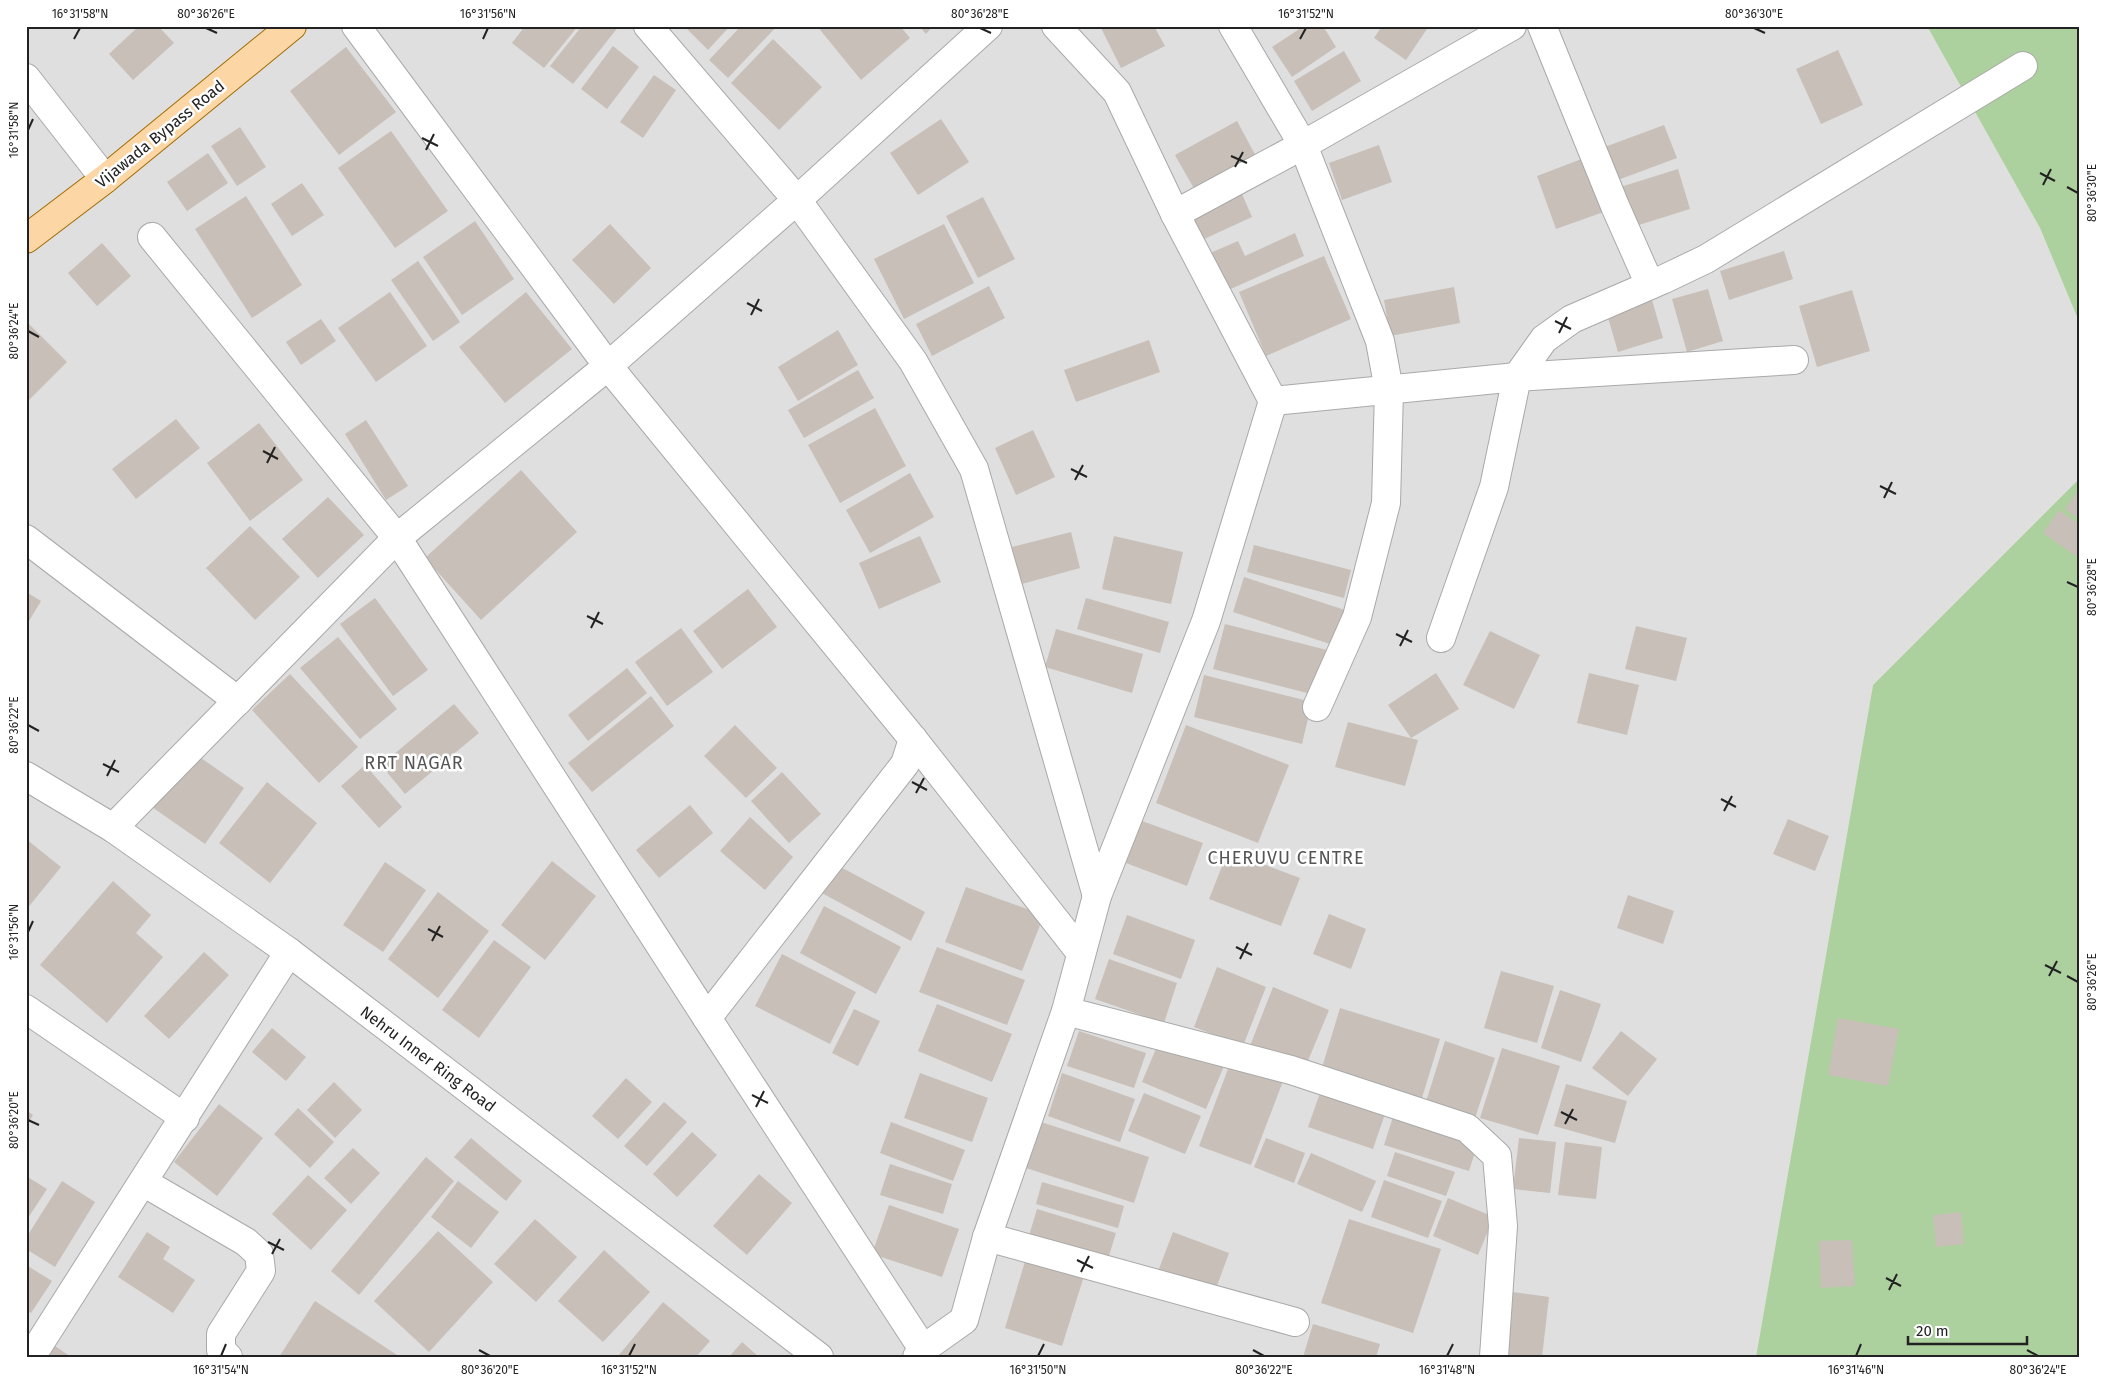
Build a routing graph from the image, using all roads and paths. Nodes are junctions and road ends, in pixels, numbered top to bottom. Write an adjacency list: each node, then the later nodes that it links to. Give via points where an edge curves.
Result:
1 (292, 26): 12 (main road, Vijawada Bypass Road)
2 (356, 26): 19 (street)
3 (648, 26): 13 (street)
4 (988, 26): 13 (street)
5 (1056, 26): 14 (street, via 1117,92)
6 (1233, 26): 11 (street)
7 (1512, 26): 11 (street)
8 (1542, 26): 17 (street)
9 (2023, 66): 17 (street, via 1706,259)
10 (26, 78): 12 (street)
11 (1303, 145): 14 (street); 21 (street, via 1380,341)
12 (105, 179): 16 (main road, Vijawada Bypass Road)
13 (797, 200): 19 (street); 31 (street, via 912,361 974,469)
14 (1175, 214): 22 (street)
15 (152, 237): 23 (street)
16 (26, 238)
17 (1650, 285): 20 (street, via 1572,319 1544,339)
18 (1794, 360): 20 (street)
19 (608, 366): 23 (street); 28 (street)
20 (1517, 377): 21 (street); 25 (street, via 1494,487)
21 (1389, 390): 22 (street); 27 (street, via 1386,503 1357,617)
22 (1273, 401): 31 (street, via 1206,620)
23 (397, 538): 26 (street); 36 (street)
24 (26, 539): 26 (street)
25 (1441, 638)
26 (238, 701): 30 (street)
27 (1317, 707)
28 (913, 739): 33 (street); 36 (street, via 905,764)
29 (26, 776): 30 (street, Nehru Inner Ring Road)
30 (113, 828): 32 (street, Nehru Inner Ring Road)
31 (1097, 896): 33 (street)
32 (289, 952): 37 (street); 44 (street, Nehru Inner Ring Road)
33 (1081, 953): 35 (street)
34 (26, 1009): 37 (street)
35 (1066, 1011): 39 (street); 45 (street, via 1291,1070 1467,1128 1497,1156 1503,1226)
36 (707, 1018): 41 (street)
37 (185, 1118): 38 (street)
38 (143, 1182): 42 (street); 43 (street, via 246,1242 259,1254 260,1271 221,1334 222,1350)
39 (987, 1237): 40 (street); 41 (street, via 964,1320)
40 (1295, 1322)
41 (920, 1353)
42 (30, 1357)
43 (228, 1357)
44 (819, 1357)
45 (1494, 1357)

